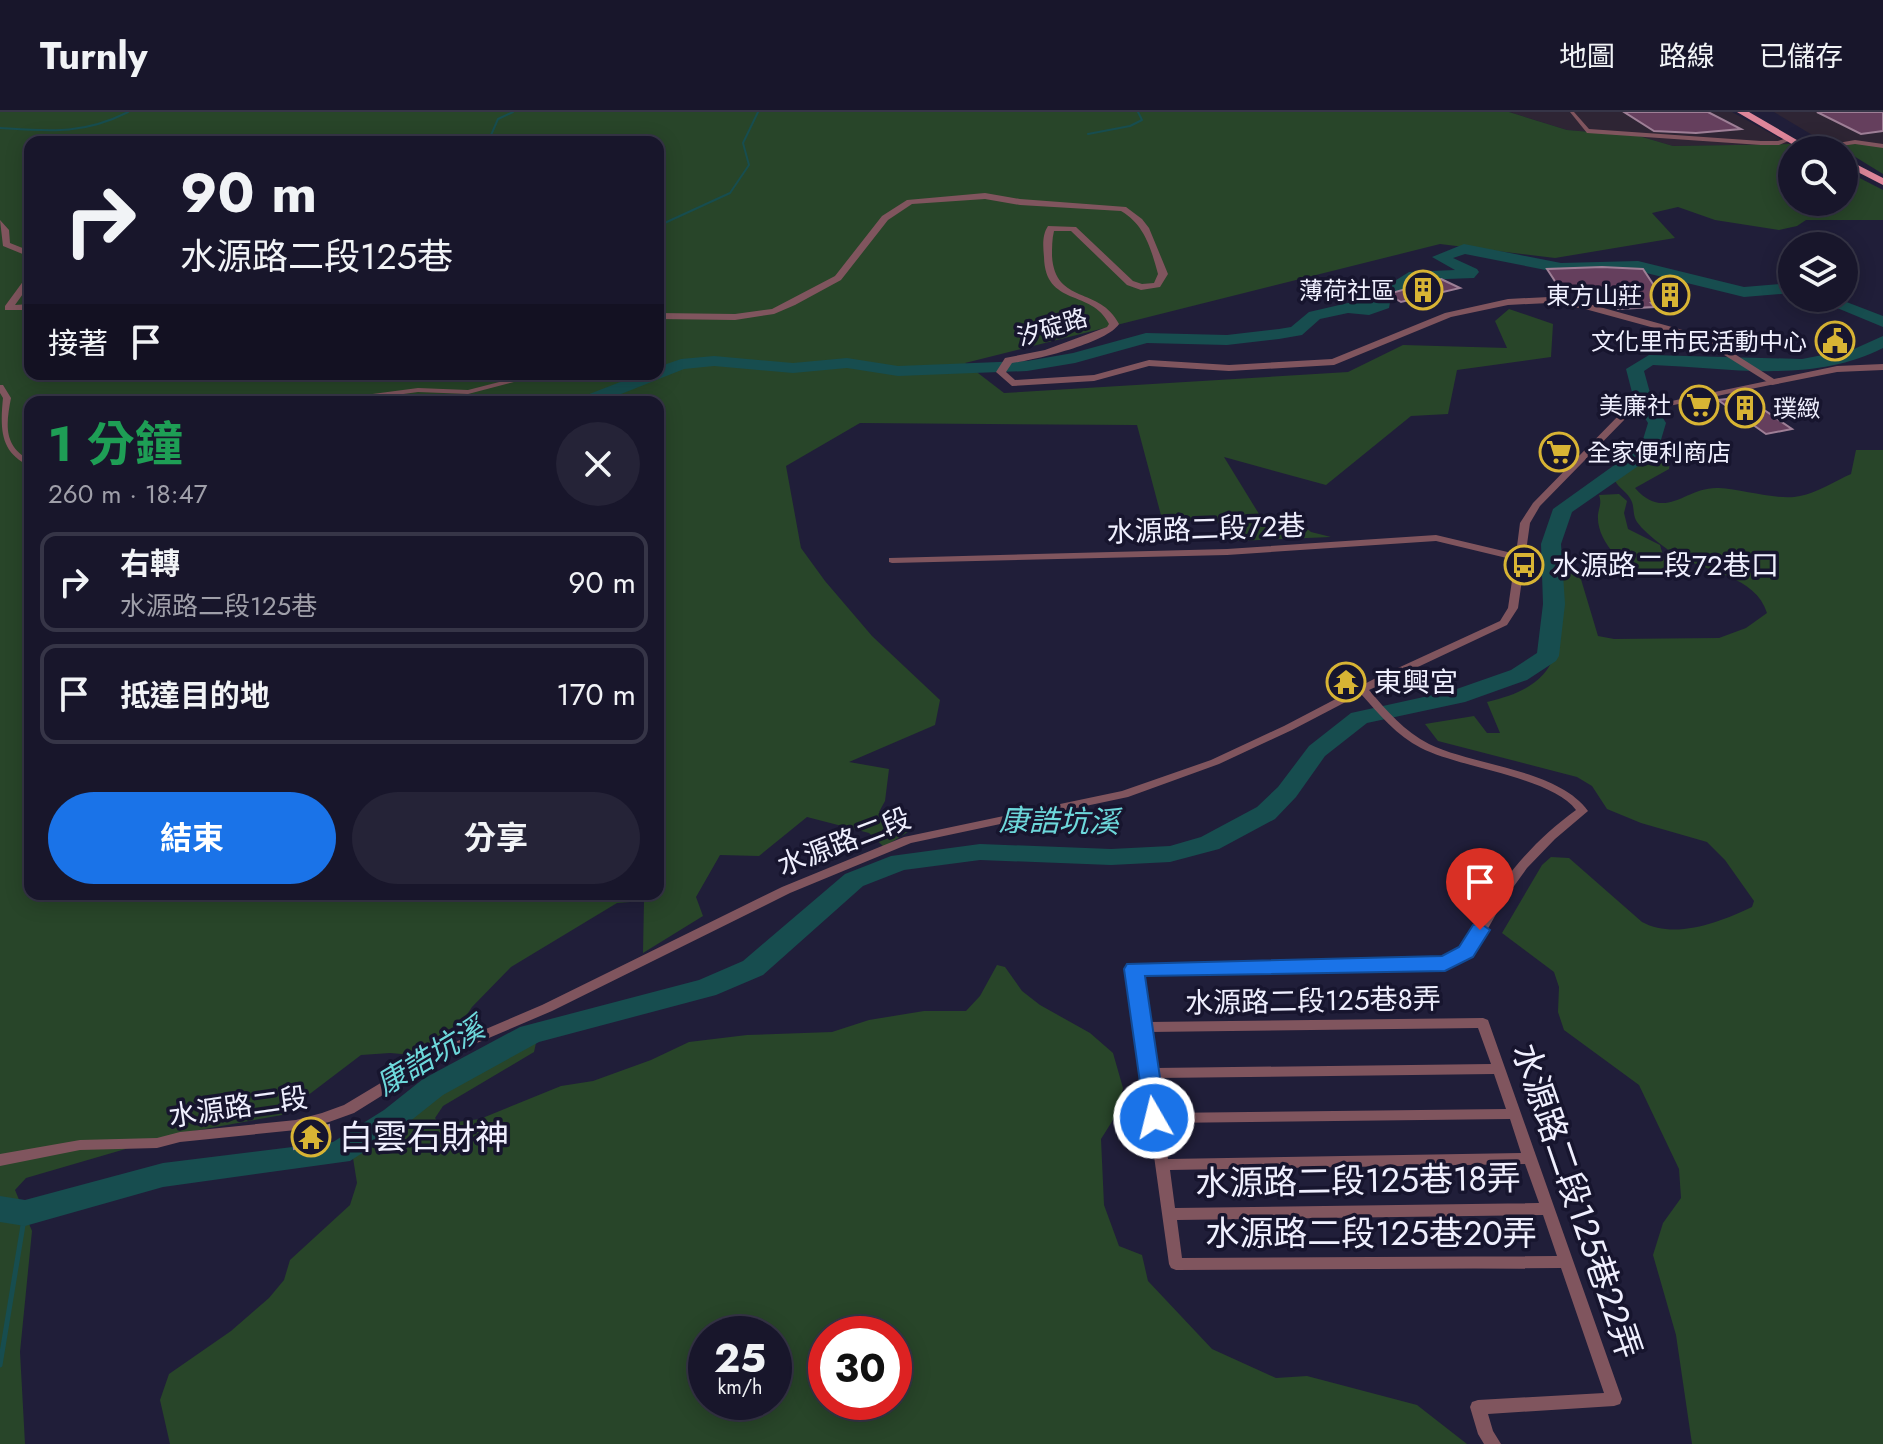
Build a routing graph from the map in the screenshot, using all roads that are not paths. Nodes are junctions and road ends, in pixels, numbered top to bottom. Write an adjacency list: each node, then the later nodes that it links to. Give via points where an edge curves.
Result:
1 (1742, 112): 4 (main road)
2 (1758, 112): 5 (main road)
3 (1572, 113): 7 (street, via 1587,131)
4 (1785, 136)
5 (1797, 136)
6 (1858, 142): 8 (street)
7 (1778, 143)
8 (1883, 146)
9 (1858, 169): 11 (main road)
10 (1858, 177): 12 (main road)
11 (1883, 182)
12 (1883, 190)
13 (0, 223): 14 (street, via 6,244)
14 (24, 252)
15 (24, 286): 16 (street, via 8,308)
16 (24, 307)
17 (664, 316): 20 (street, 汐碇路, via 735,317 774,311 838,278 885,218 910,202 985,196 1107,206 1132,213 1152,239 1163,274 1157,285 1130,283 1073,229 1051,228 1052,278 1107,310 1114,324 1004,368 1012,383 1094,378 1149,363 1229,368 1334,362 1448,315 1508,302 1549,300 1705,339)
18 (1883, 367): 20 (street, via 1837,369)
19 (517, 380): 22 (street, via 468,392 418,390)
20 (1772, 382): 24 (street, 水源路二段, via 1624,415 1536,505 1525,523)
21 (0, 387): 23 (street, via 7,398 0,429 6,448)
22 (372, 396)
23 (24, 461)
24 (1519, 558): 25 (street, 水源路二段72巷, via 1436,538 1253,551); 26 (street, 水源路二段, via 1513,608 1504,623 1378,681)
25 (892, 560)
26 (1367, 694): 28 (street, via 1395,726 1428,748 1558,788 1580,803 1582,811 1563,824 1506,887 1473,945 1445,963 1134,969); 34 (street, 水源路二段, via 1137,791 908,840 797,885 547,1008 439,1054 349,1109 324,1118 157,1143 67,1147)
27 (1483, 1023): 28 (street, 水源路二段125巷8弄); 29 (street, 水源路二段125巷22弄)
28 (1143, 1027): 30 (street)
29 (1499, 1069): 30 (street); 31 (street, 水源路二段125巷22弄)
30 (1148, 1073): 32 (street)
31 (1515, 1114): 32 (street); 33 (street, 水源路二段125巷22弄)
32 (1154, 1118): 35 (street)
33 (1530, 1158): 35 (street); 36 (street, 水源路二段125巷22弄)
34 (0, 1160)
35 (1161, 1165): 37 (street)
36 (1548, 1209): 37 (street, 水源路二段125巷18弄); 38 (street, 水源路二段125巷22弄)
37 (1168, 1214): 38 (street, 水源路二段125巷20弄, via 1176,1264)
38 (1567, 1262): 39 (street, 水源路二段125巷22弄, via 1614,1399 1478,1407)
39 (1493, 1444)

